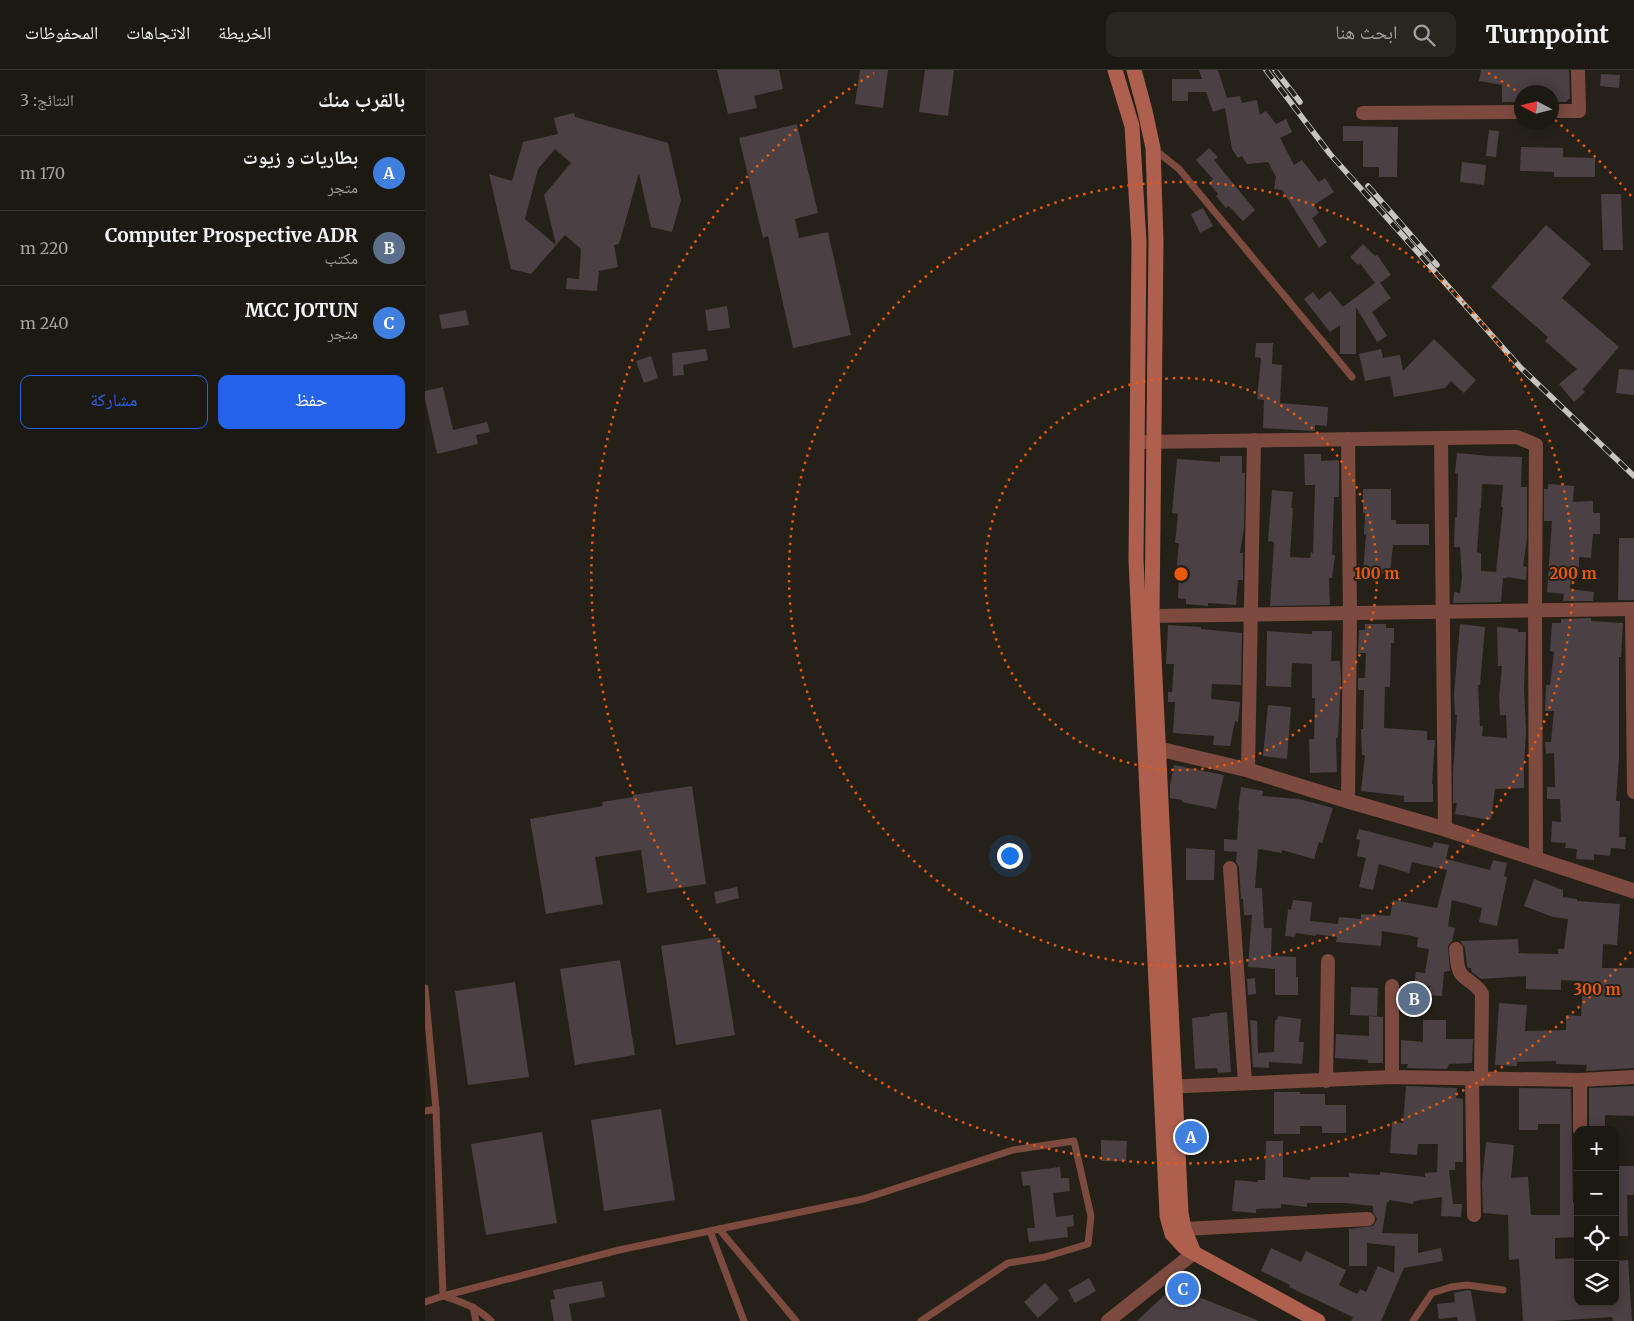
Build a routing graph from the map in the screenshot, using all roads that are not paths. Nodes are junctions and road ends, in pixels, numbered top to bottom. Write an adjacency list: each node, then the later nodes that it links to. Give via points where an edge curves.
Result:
1 (1115, 70): 12 (main road, via 1132,126 1137,195)
2 (1133, 70): 7 (main road)
3 (1579, 70): 4 (street, via 1579,111)
4 (1559, 111)
5 (1514, 112): 6 (street)
6 (1363, 113)
7 (1153, 148): 8 (lane, via 1179,169); 13 (main road, via 1156,241)
8 (1352, 377)
9 (1441, 438): 10 (street); 15 (street, via 1517,437 1536,445); 16 (street)
10 (1348, 439): 11 (street); 17 (street)
11 (1254, 440): 13 (street); 18 (street)
12 (1138, 442): 13 (street); 20 (main road, via 1136,560)
13 (1154, 442): 19 (main road)
14 (1633, 609): 15 (street); 22 (street)
15 (1535, 611): 16 (street); 25 (street)
16 (1441, 612): 17 (street); 24 (street)
17 (1350, 613): 18 (street); 23 (street)
18 (1252, 614): 19 (street); 21 (street)
19 (1152, 616): 20 (main road)
20 (1152, 747): 21 (street); 38 (main road)
21 (1248, 770): 23 (street)
22 (1634, 792)
23 (1348, 802): 24 (street)
24 (1445, 829): 25 (street)
25 (1536, 860): 27 (street)
26 (1230, 868): 37 (street)
27 (1634, 890)
28 (1456, 949): 34 (street, via 1461,974 1482,994)
29 (1328, 961): 36 (street)
30 (1392, 986): 32 (street)
31 (425, 988): 39 (lane)
32 (1392, 1077): 34 (street); 36 (street)
33 (1634, 1077): 35 (street)
34 (1476, 1079): 35 (street); 42 (street)
35 (1580, 1080): 41 (street)
36 (1326, 1081): 37 (street)
37 (1245, 1082): 38 (street)
38 (1169, 1086): 45 (main road); 47 (main road, via 1169,1225 1178,1242)
39 (436, 1109): 40 (lane); 49 (lane)
40 (425, 1111)
41 (1580, 1126)
42 (1474, 1215)
43 (1368, 1219): 45 (street)
44 (719, 1229): 46 (lane); 55 (lane); 56 (lane, via 863,1199 1013,1150 1074,1141 1091,1216 1088,1244 1007,1264)
45 (1184, 1229): 47 (main road)
46 (710, 1231): 49 (lane, via 619,1250); 54 (lane)
47 (1194, 1253): 57 (street); 58 (main road)
48 (1503, 1290): 59 (lane, via 1467,1285 1432,1293)
49 (443, 1296): 50 (lane); 51 (lane)
50 (425, 1302)
51 (473, 1307): 52 (lane); 53 (lane)
52 (476, 1321)
53 (491, 1321)
54 (745, 1321)
55 (796, 1321)
56 (921, 1321)
57 (1109, 1321)
58 (1318, 1321)
59 (1413, 1321)

